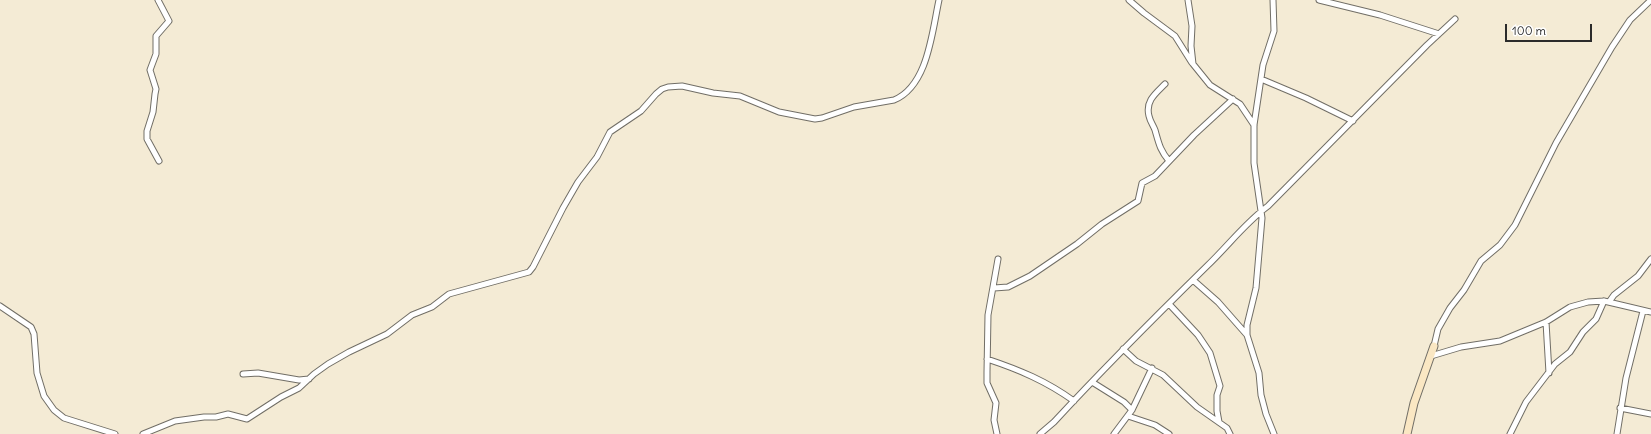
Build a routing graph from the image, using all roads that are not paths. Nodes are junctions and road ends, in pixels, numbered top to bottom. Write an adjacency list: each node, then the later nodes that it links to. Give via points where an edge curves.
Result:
1 (158, 0): 16 (street, via 169,21 155,39 156,54 150,70 156,89 155,101 146,135)
2 (939, 0): 37 (street, via 921,72 907,92 894,100 854,107 815,119 778,112 740,96 682,86 668,87 660,91 641,111 610,132 597,157 578,182 529,272 452,293 432,307 412,315 387,334 328,364)
3 (1128, 0): 10 (street, via 1173,35)
4 (1188, 0): 10 (street)
5 (1273, 0): 11 (street, via 1274,31)
6 (1319, 0): 9 (street, via 1380,15)
7 (1651, 0): 30 (street, via 1630,20 1612,47 1556,144 1515,225 1500,245 1481,262 1444,317)
8 (1455, 19): 9 (street)
9 (1439, 34): 14 (street)
10 (1193, 64): 13 (street, via 1210,85)
11 (1261, 80): 14 (street); 15 (street)
12 (1165, 84): 17 (street, via 1151,98 1148,109 1158,144)
13 (1233, 99): 15 (street, via 1240,104); 17 (street)
14 (1353, 121): 18 (street)
15 (1254, 125): 18 (street, via 1254,163)
16 (158, 161)
17 (1169, 161): 22 (street, via 1155,176 1142,183 1139,200 1131,207 1102,224 1030,276 1008,287)
18 (1262, 210): 21 (street); 29 (street, via 1256,288)
19 (998, 259): 22 (street)
20 (1651, 259): 23 (street, via 1638,276)
21 (1193, 280): 24 (street); 29 (street, via 1218,302)
22 (994, 288): 33 (street, via 988,315)
23 (1606, 302): 26 (street); 28 (street, via 1579,304); 35 (street, via 1570,352 1560,358)
24 (1169, 304): 31 (street); 44 (street, via 1198,336 1210,354 1220,386 1217,398)
25 (0, 306): 45 (street, via 31,327 34,334 37,372 44,396 54,410 64,418)
26 (1643, 311): 27 (street); 40 (street)
27 (1651, 312)
28 (1546, 322): 32 (street, via 1495,343); 35 (street)
29 (1247, 335): 52 (street, via 1259,373 1264,407)
30 (1434, 346): 32 (street)
31 (1123, 349): 34 (street, via 1136,361); 38 (street)
32 (1431, 356): 53 (street, via 1414,403)
33 (988, 359): 39 (street, via 1032,376); 47 (street, via 987,383 996,403 994,420)
34 (1152, 368): 41 (street); 44 (street, via 1197,407)
35 (1549, 373): 54 (street, via 1522,408)
36 (242, 374): 37 (street, via 258,373 299,380)
37 (309, 379): 46 (street, via 299,388 247,419 228,414 175,421)
38 (1092, 382): 39 (street); 41 (street)
39 (1074, 401): 48 (street)
40 (1620, 408): 42 (street); 55 (street)
41 (1132, 410): 43 (street)
42 (1651, 414)
43 (1128, 416): 49 (street); 50 (street)
44 (1219, 422): 51 (street)
45 (115, 434)
46 (143, 434)
47 (997, 434)
48 (1040, 434)
49 (1114, 434)
50 (1169, 434)
51 (1230, 434)
52 (1274, 434)
53 (1407, 434)
54 (1510, 434)
55 (1617, 434)

